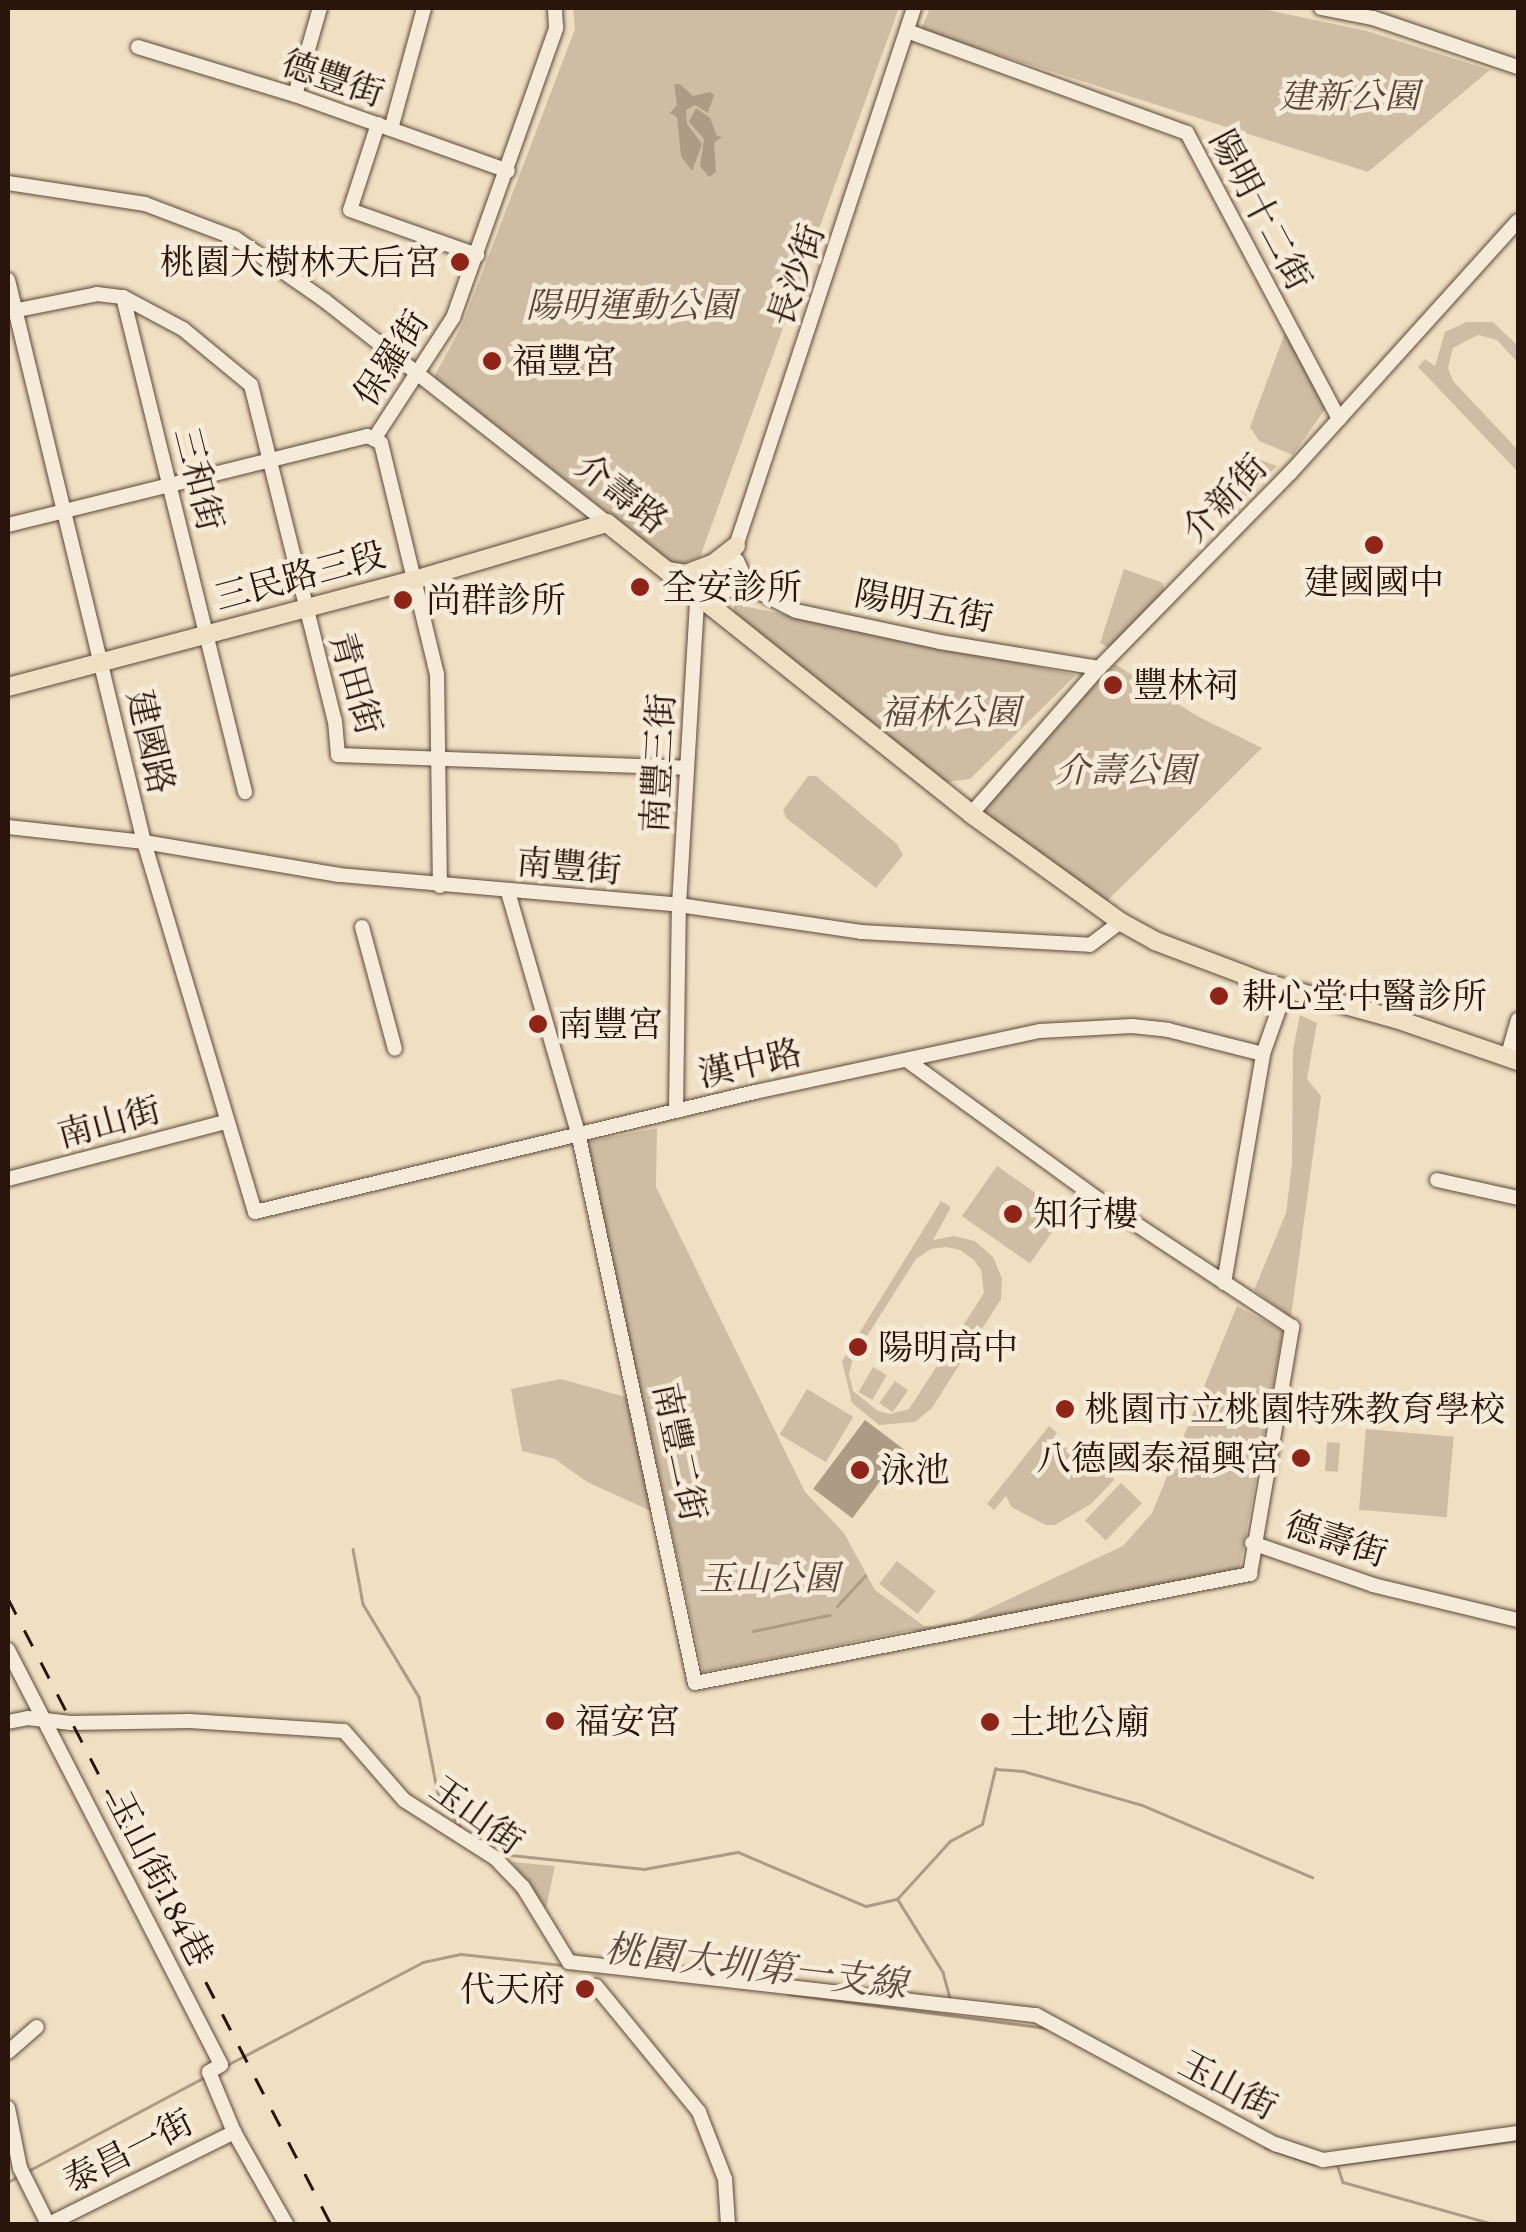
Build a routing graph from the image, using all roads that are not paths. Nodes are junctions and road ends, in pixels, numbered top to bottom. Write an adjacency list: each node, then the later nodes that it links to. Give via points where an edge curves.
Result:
1 (320, 8): 9 (street)
2 (424, 8): 10 (street)
3 (555, 8): 11 (street, 保羅街, via 556,28)
4 (914, 8): 6 (street, 長沙街)
5 (1321, 8): 8 (street, via 1373,18)
6 (907, 31): 19 (street, 陽明十二街, via 1187,133); 26 (street, 長沙街)
7 (138, 48): 9 (street, 德豐街)
8 (1518, 67)
9 (295, 95): 10 (street, 德豐街)
10 (385, 127): 11 (street, 德豐街); 14 (street, via 350,210)
11 (508, 171): 14 (street, 保羅街)
12 (8, 183): 18 (street, 介壽路, via 145,204 217,228)
13 (1518, 221): 19 (street, 介新街)
14 (477, 255): 18 (street, 保羅街, via 453,318)
15 (8, 280): 17 (street, 建國路)
16 (123, 297): 17 (street, 青田街, via 96,294); 21 (street, 青田街, via 183,329 251,386); 22 (street, 三和街)
17 (11, 312): 23 (street, 建國路)
18 (419, 374): 20 (street, 保羅街); 24 (street, 介壽路)
19 (1339, 420): 35 (street, 介新街)
20 (374, 440): 21 (street, 保羅街, via 367,436); 28 (street, via 380,442)
21 (270, 463): 22 (street, 保羅街); 32 (street, 青田街)
22 (170, 488): 23 (street, 保羅街); 33 (street, 三和街)
23 (65, 514): 25 (street, 保羅街); 34 (street, 建國路)
24 (607, 523): 27 (main road, 介壽路); 28 (main road, 三民路三段)
25 (8, 525)
26 (733, 553): 27 (main road, via 686,574); 29 (street); 30 (street, 長沙街, via 715,570)
27 (669, 571): 31 (main road, 介壽路)
28 (414, 580): 32 (main road, 三民路三段); 37 (street, via 437,674)
29 (743, 584): 30 (street); 35 (street, 陽明五街, via 796,611)
30 (720, 589): 31 (street)
31 (697, 598): 38 (street, 南豐三街); 40 (main road, 介壽路)
32 (305, 609): 33 (main road, 三民路三段); 37 (street, 青田街, via 338,755)
33 (206, 634): 34 (main road, 三民路三段); 39 (street, 三和街)
34 (102, 662): 36 (main road, 三民路三段); 42 (street, 建國路)
35 (1099, 668): 40 (street, 介新街)
36 (8, 688)
37 (440, 758): 38 (street, 青田街); 43 (street)
38 (688, 768): 45 (street, 南豐三街)
39 (245, 792)
40 (971, 814): 46 (main road, 介壽路)
41 (8, 826): 42 (street, 南豐街)
42 (144, 842): 43 (street, 南豐街); 55 (street, 建國路)
43 (440, 886): 44 (street, 南豐街)
44 (508, 892): 45 (street, 南豐街); 56 (street, 南豐二街)
45 (679, 906): 46 (street, 南豐街, via 861,932 1032,944 1090,944); 54 (street, 南豐三街)
46 (1121, 922): 48 (main road, 介壽路)
47 (362, 927): 50 (street)
48 (1286, 989): 51 (street); 52 (main road, 介壽路)
49 (1518, 1020): 52 (street)
50 (395, 1049)
51 (1263, 1054): 53 (street, 漢中路, via 1168,1030 1084,1027); 61 (street)
52 (1513, 1060)
53 (908, 1061): 54 (street, 漢中路); 61 (street, 德壽街)
54 (676, 1111): 56 (street, 漢中路)
55 (226, 1122): 57 (street, 南山街); 60 (street, 建國路)
56 (579, 1137): 60 (street, 漢中路); 62 (street, 南豐二街, via 695,1682 1250,1574)
57 (8, 1179)
58 (1436, 1180): 59 (street)
59 (1518, 1198)
60 (254, 1212)
61 (1224, 1283): 62 (street, 德壽街, via 1292,1328)
62 (1252, 1542): 63 (street, 德壽街, via 1373,1585)
63 (1518, 1620)
64 (8, 1650): 65 (street, 玉山街184巷)
65 (46, 1720): 66 (street, 玉山街); 71 (street, 玉山街184巷, via 213,2049); 72 (street, 玉山街, via 344,1730 404,1800 495,1858 523,1888 569,1962 1036,2015 1274,2144 1323,2160)
66 (8, 1722)
67 (596, 1986): 75 (street, via 699,2112 725,2179)
68 (37, 2027): 69 (street)
69 (8, 2052)
70 (8, 2108): 73 (street, via 23,2174)
71 (234, 2132): 73 (street, 泰昌一街); 74 (street, 玉山街184巷)
72 (1518, 2133)
73 (48, 2224)
74 (286, 2224)
75 (728, 2224)

